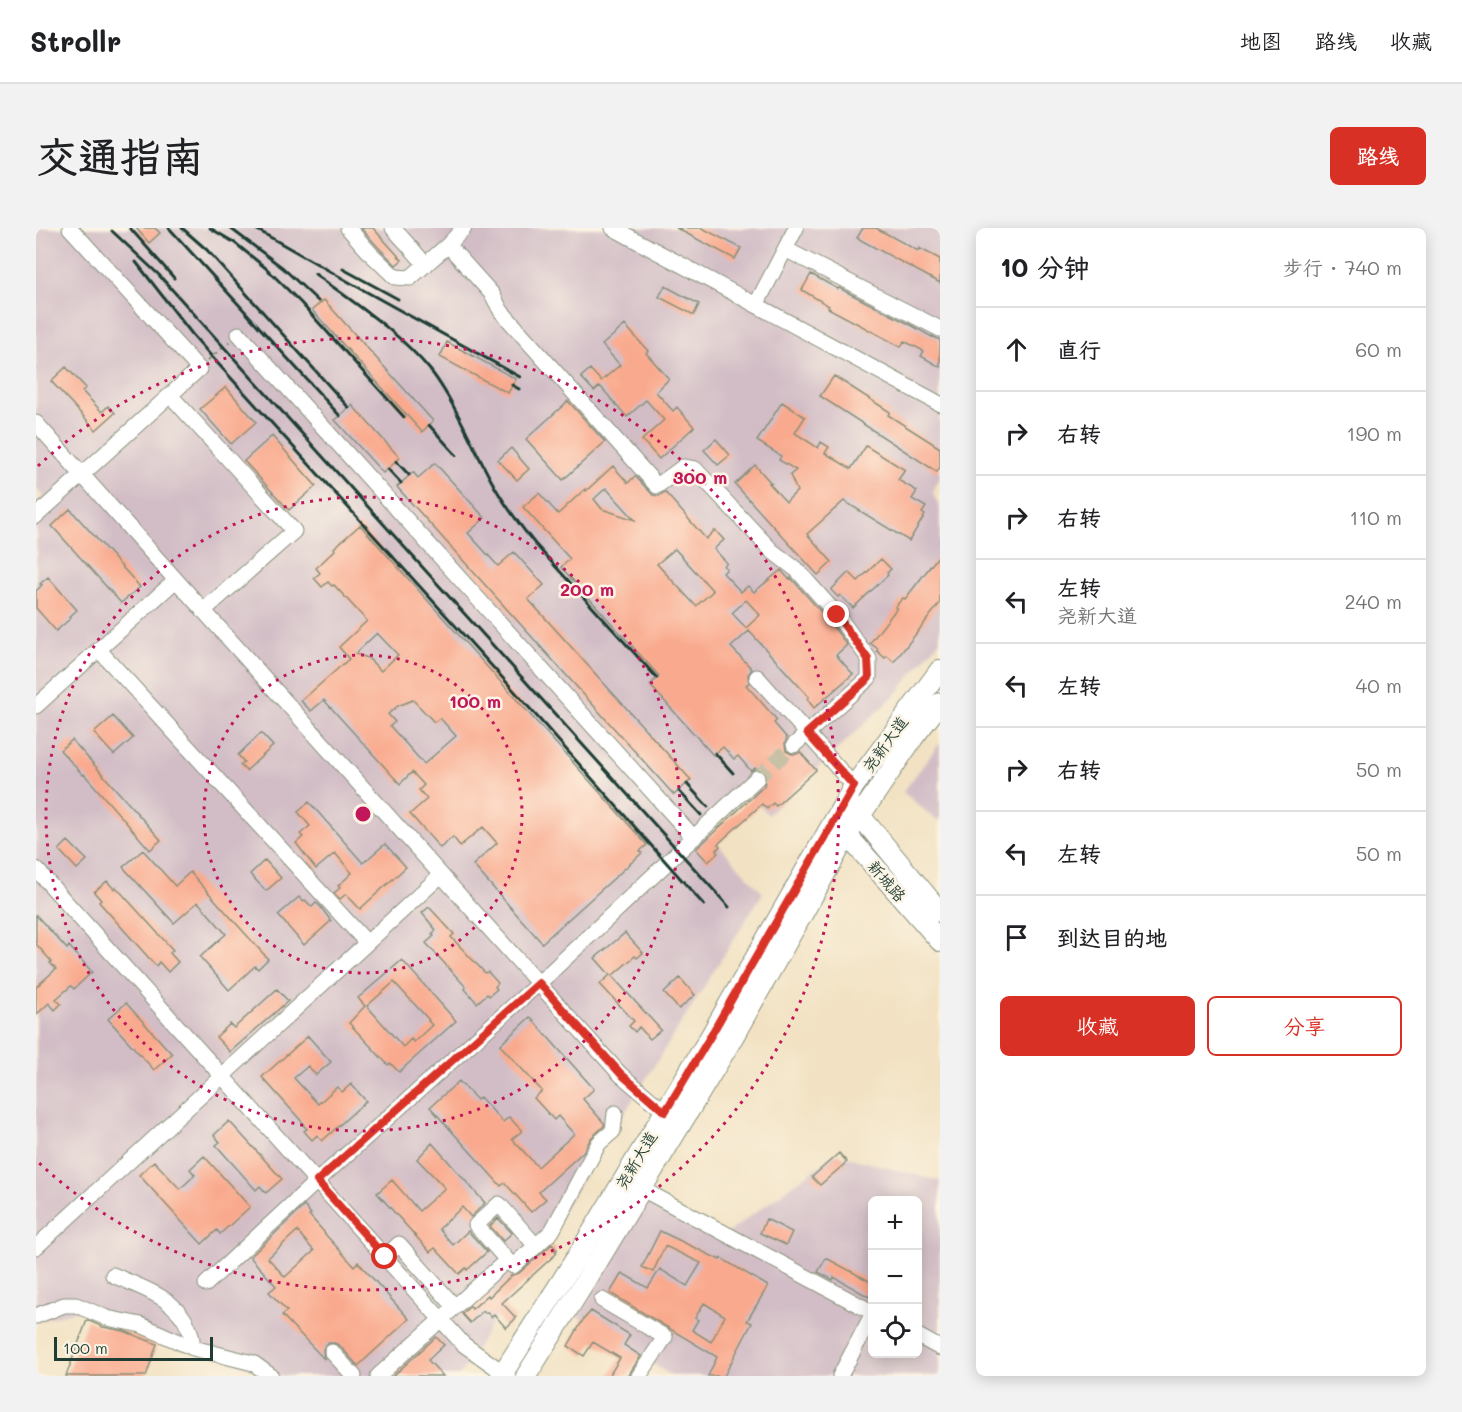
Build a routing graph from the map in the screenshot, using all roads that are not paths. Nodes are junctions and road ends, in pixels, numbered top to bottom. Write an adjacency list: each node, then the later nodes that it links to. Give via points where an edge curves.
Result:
1 (70, 228): 13 (lane, via 199,369)
2 (348, 228): 9 (lane, via 395,277 410,278)
3 (393, 228): 9 (lane)
4 (464, 228): 7 (lane)
5 (613, 228): 10 (lane)
6 (796, 228): 8 (lane)
7 (448, 245): 9 (lane); 25 (lane, via 492,294 501,311 657,486 683,467 695,469 837,615 868,659 869,678)
8 (785, 249): 10 (lane); 11 (lane)
9 (426, 265)
10 (756, 305): 14 (lane)
11 (940, 329)
12 (239, 334): 31 (lane)
13 (170, 395): 16 (lane); 19 (lane, via 294,531)
14 (940, 404)
15 (36, 423): 16 (lane)
16 (82, 474): 17 (lane); 18 (lane)
17 (36, 516)
18 (176, 580): 19 (lane); 20 (lane)
19 (203, 611): 33 (lane)
20 (99, 650): 24 (lane); 36 (lane)
21 (940, 669): 28 (main road, 尧新大道)
22 (757, 677): 25 (lane)
23 (940, 703): 29 (main road, 尧新大道)
24 (36, 706)
25 (807, 733): 26 (lane); 28 (lane)
26 (794, 745)
27 (757, 778): 31 (lane)
28 (850, 793): 29 (main road, 新城路); 30 (main road, 尧新大道)
29 (859, 815): 30 (main road, 尧新大道); 34 (main road, 新城路)
30 (841, 828): 35 (main road, 新城路); 39 (main road, 尧新大道); 42 (main road, 尧新大道, via 728,1047)
31 (694, 838): 37 (lane)
32 (36, 868): 38 (lane)
33 (441, 875): 36 (lane); 37 (lane)
34 (940, 912)
35 (940, 941)
36 (367, 943): 38 (lane)
37 (539, 983): 39 (lane, via 621,1074); 41 (lane)
38 (223, 1075): 41 (lane); 43 (lane)
39 (665, 1112): 59 (main road, 尧新大道)
40 (615, 1113): 44 (lane, via 613,1131 599,1143 552,1231)
41 (317, 1181): 45 (lane); 48 (lane)
42 (642, 1189): 51 (lane); 63 (main road, 尧新大道)
43 (36, 1246)
44 (536, 1246): 46 (lane, via 513,1266); 46 (lane, via 498,1204 476,1225)
45 (385, 1257): 50 (lane, via 399,1244); 53 (lane)
46 (507, 1260): 50 (lane)
47 (113, 1275): 56 (lane, via 165,1299 182,1313)
48 (206, 1284)
49 (602, 1300): 64 (lane, via 665,1337)
50 (455, 1307): 53 (lane)
51 (868, 1311)
52 (36, 1316): 56 (lane, via 64,1305 76,1305 107,1318 141,1325)
53 (441, 1319): 59 (lane, via 463,1344); 62 (lane)
54 (868, 1323): 65 (lane)
55 (922, 1338): 57 (lane)
56 (193, 1348): 60 (lane, via 254,1363)
57 (940, 1348)
58 (332, 1352): 61 (lane)
59 (504, 1375)
60 (271, 1376)
61 (354, 1376)
62 (378, 1376)
63 (526, 1376)
64 (639, 1376)
65 (840, 1376)

